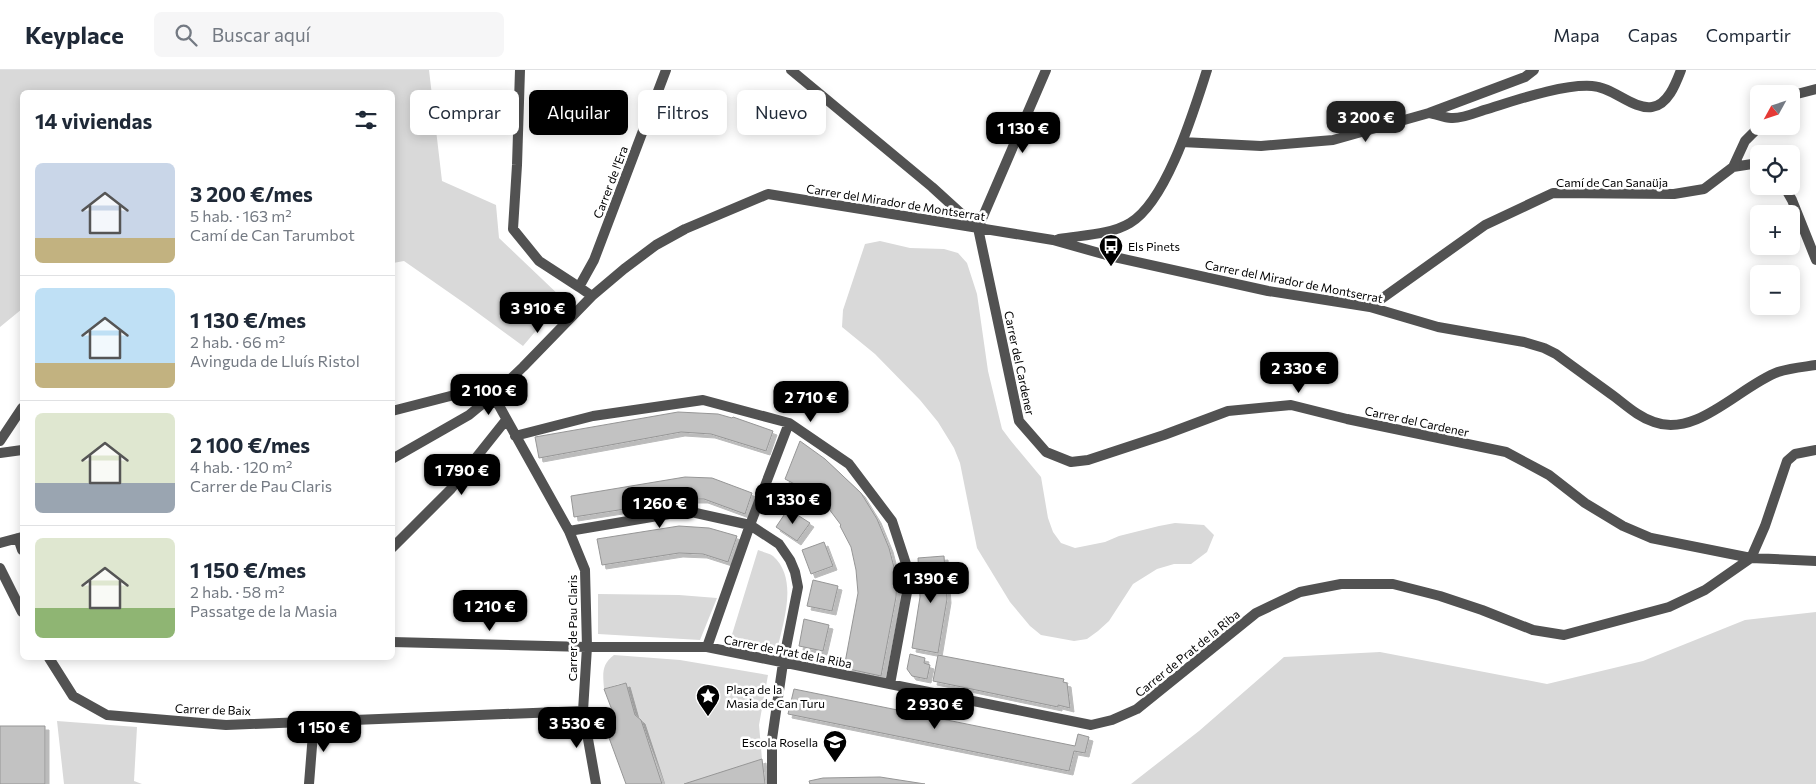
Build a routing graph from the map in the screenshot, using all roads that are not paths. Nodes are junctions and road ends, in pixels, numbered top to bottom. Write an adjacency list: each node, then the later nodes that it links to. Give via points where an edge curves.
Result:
1 (520, 70): 19 (street, via 513,229 539,261)
2 (666, 70): 19 (street, Carrer de l'Era, via 594,260)
3 (792, 70): 16 (street)
4 (1046, 70): 16 (street)
5 (1207, 70): 12 (street)
6 (1534, 70): 10 (street, via 1524,77)
7 (1682, 70): 10 (street, via 1673,89 1660,104 1652,107 1635,104 1603,88 1580,86 1452,118)
8 (1816, 89): 9 (street)
9 (1800, 93)
10 (1429, 113): 12 (street, via 1333,140 1262,146)
11 (1751, 135): 14 (street)
12 (1182, 142): 17 (street, via 1149,206 1140,215 1120,228)
13 (1750, 164): 14 (street)
14 (1733, 167): 21 (street, Camí de Can Sanaüja, via 1704,189 1674,194 1553,193 1485,225)
15 (1789, 195): 18 (street)
16 (978, 228): 17 (street, Carrer del Mirador de Montserrat); 20 (street, Carrer del Mirador de Montserrat, via 768,194 678,233 632,263); 41 (street, Carrer del Cardener, via 1019,421 1046,452 1071,462 1088,460 1228,411 1291,405 1506,452 1549,475 1615,521 1650,538)
17 (1053, 240): 21 (street, Carrer del Mirador de Montserrat, via 1268,291)
18 (1816, 260)
19 (580, 287): 20 (street)
20 (592, 296): 23 (street, Carrer del Mirador de Montserrat)
21 (1370, 307): 22 (street, Carrer del Mirador de Montserrat, via 1438,327 1544,348 1638,415 1669,425 1697,420 1778,372)
22 (1816, 365)
23 (500, 389): 24 (street, via 490,385 485,388); 25 (street)
24 (484, 396): 25 (street, via 491,403); 26 (street, via 462,392); 35 (street, via 469,415)
25 (497, 402): 28 (street, Carrer de Pau Claris)
26 (395, 410)
27 (20, 411): 31 (street)
28 (506, 420): 30 (street, Carrer de Pau Claris); 40 (street, via 452,489)
29 (789, 423): 30 (street, via 703,400 593,416); 36 (street); 50 (street, via 849,464 892,521 910,576)
30 (515, 436): 37 (street, Carrer de Pau Claris)
31 (0, 441)
32 (20, 450): 34 (street)
33 (1816, 450): 41 (street, via 1795,454 1787,461)
34 (0, 453)
35 (395, 457)
36 (750, 525): 37 (street, via 687,511); 47 (street); 49 (street, via 779,544 795,572 798,587)
37 (569, 531): 46 (street, Carrer de Pau Claris, via 585,570)
38 (20, 537): 39 (street)
39 (0, 541)
40 (395, 545)
41 (1751, 558): 42 (street, Carrer del Cardener); 50 (street, Carrer de Prat de la Riba, via 1705,590 1669,607 1564,634 1533,630 1440,596 1393,584 1341,584 1300,592 1256,613 1137,709 1091,725)
42 (1816, 561)
43 (0, 568): 44 (street)
44 (20, 608)
45 (395, 642): 46 (street, Carrer de Prat de la Riba)
46 (587, 647): 47 (street, Carrer de Prat de la Riba); 51 (street, Carrer de Pau Claris)
47 (707, 647): 49 (street, Carrer de Prat de la Riba)
48 (50, 660): 52 (street, Carrer de Baix, via 72,696 107,715 226,725)
49 (782, 663): 50 (street, Carrer de Prat de la Riba); 55 (street, via 772,739)
50 (890, 684)
51 (583, 710): 52 (street, Carrer de Baix); 54 (street, Carrer de Pau Claris)
52 (314, 721): 53 (street)
53 (308, 784)
54 (596, 784)
55 (772, 784)

